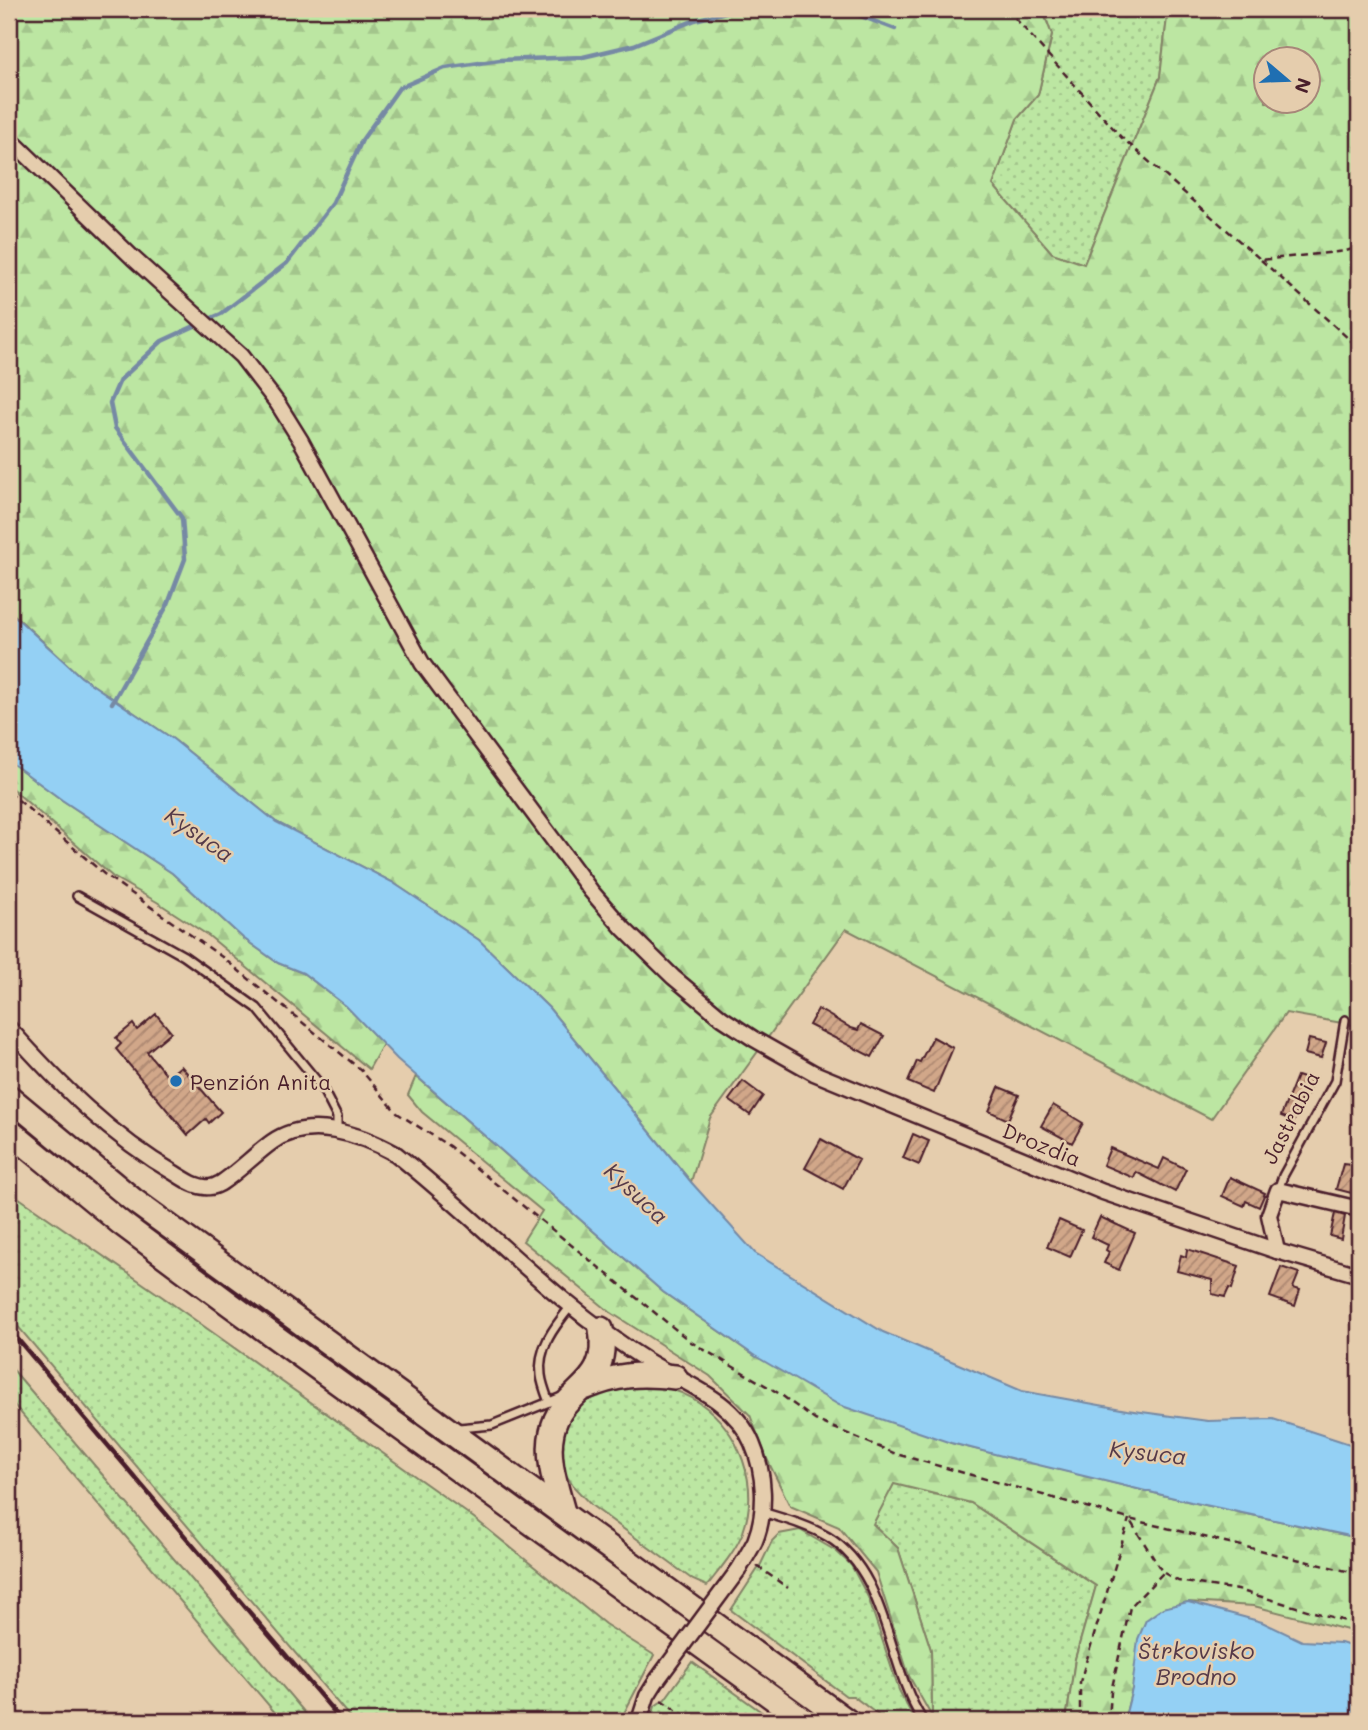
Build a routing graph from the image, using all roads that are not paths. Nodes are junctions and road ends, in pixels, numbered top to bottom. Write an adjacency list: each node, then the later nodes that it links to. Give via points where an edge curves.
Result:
1 (9, 138): 12 (street, Drozdia, via 241,356 301,440 422,663 591,891 673,977 754,1040 814,1073 1103,1192)
2 (77, 896): 7 (lane, via 184,956 257,1008 321,1086 337,1117)
3 (1345, 1020): 10 (lane, Jastrabia, via 1335,1081)
4 (9, 1028): 7 (street, via 93,1116 195,1185 221,1184 274,1140 295,1130)
5 (9, 1097): 19 (main road, via 133,1200)
6 (9, 1131): 9 (main road)
7 (337, 1132): 14 (street, via 396,1154)
8 (9, 1152): 9 (main road, via 49,1183)
9 (74, 1185): 23 (main road)
10 (1278, 1190): 11 (street, Jastrabia); 12 (street, Jastrabia, via 1269,1215)
11 (1359, 1209)
12 (1277, 1251): 13 (street, Drozdia)
13 (1359, 1275)
14 (571, 1306): 15 (street); 18 (lane, via 551,1331 542,1352 540,1375)
15 (601, 1329): 16 (street); 17 (main road, via 602,1360)
16 (675, 1377): 17 (main road, via 630,1374); 21 (street, via 704,1390 732,1413 752,1441 762,1475)
17 (581, 1389): 18 (lane); 20 (main road, via 561,1409 552,1430 552,1467)
18 (549, 1402): 19 (lane, via 492,1425)
19 (444, 1428): 20 (main road)
20 (563, 1512): 24 (main road)
21 (762, 1512): 22 (street, bridge, via 755,1541 657,1680); 25 (lane, via 829,1537 861,1566 902,1681)
22 (639, 1721)
23 (805, 1721)
24 (847, 1721)
25 (923, 1721)

